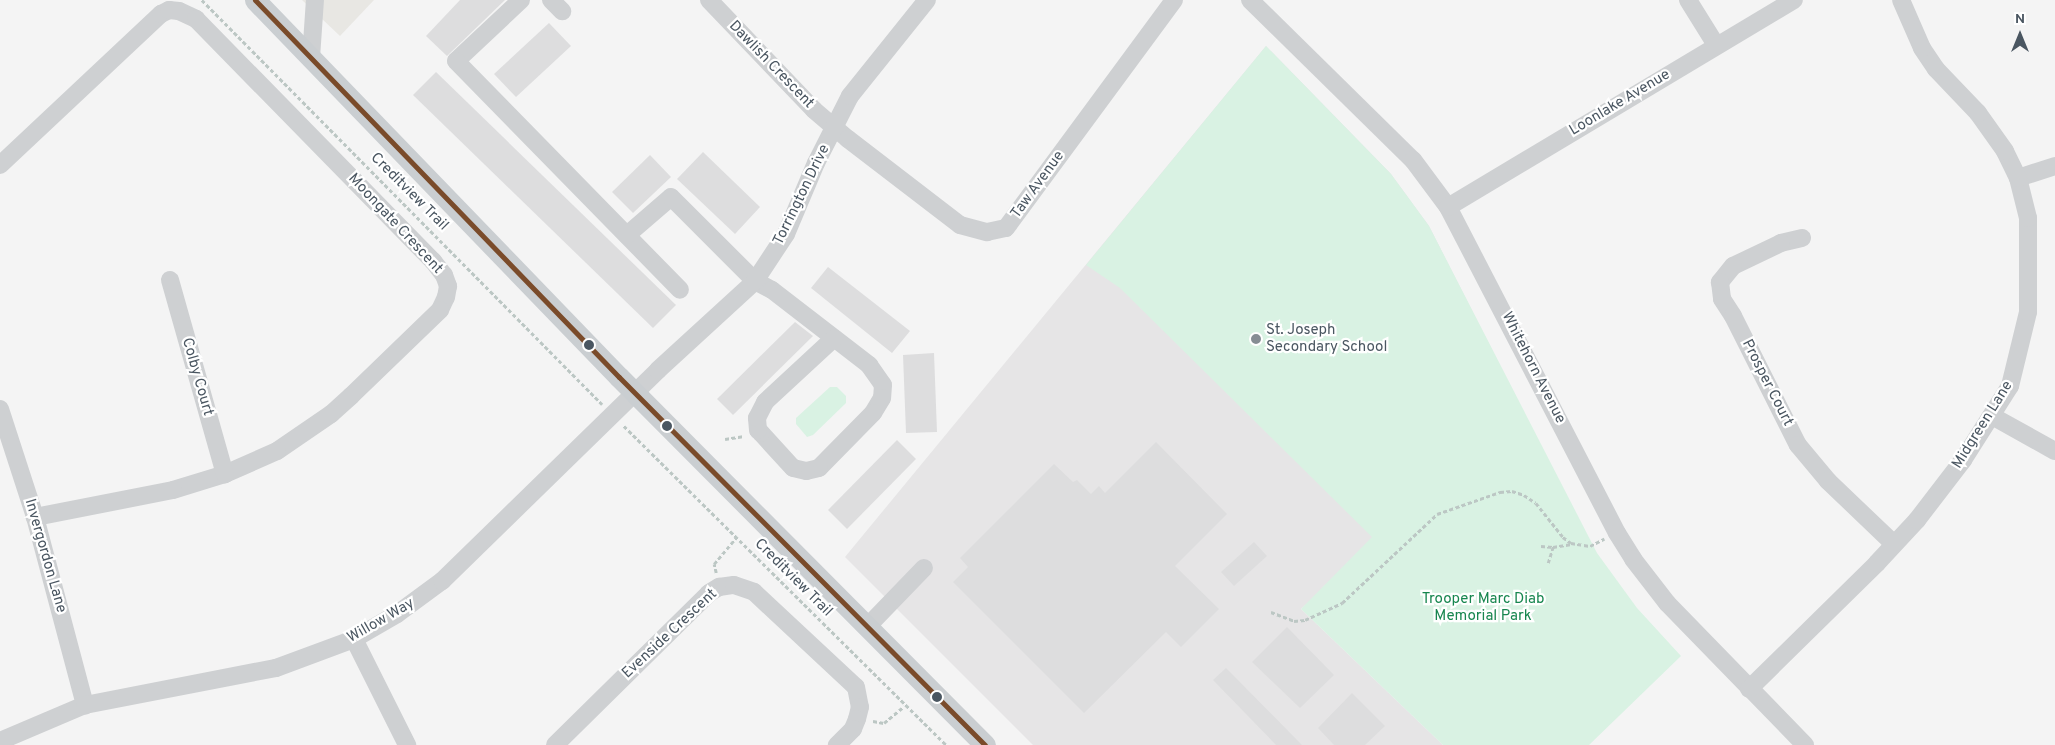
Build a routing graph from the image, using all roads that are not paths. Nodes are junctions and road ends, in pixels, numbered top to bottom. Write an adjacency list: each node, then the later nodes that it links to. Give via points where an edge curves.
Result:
1 (255, 0): 12 (main road)
2 (315, 0): 12 (street)
3 (521, 0): 18 (street, via 456,61)
4 (709, 0): 13 (street, Dawlish Crescent)
5 (927, 0): 13 (street, Torrington Drive, via 850,96)
6 (1174, 0): 13 (street, Taw Avenue, via 1006,228 987,232 960,225)
7 (1250, 0): 17 (street, Whitehorn Avenue, via 1413,160)
8 (1688, 0): 11 (street)
9 (1794, 0): 11 (street, Loonlake Avenue)
10 (1901, 0): 16 (street, Midgreen Lane, via 1922,48 1936,69 1978,113 2000,143)
11 (1716, 45): 17 (street, Loonlake Avenue)
12 (311, 58): 24 (main road)
13 (835, 128): 21 (street, Torrington Drive, via 816,163 786,234)
14 (0, 165): 28 (street, Moongate Crescent, via 161,14 169,10 179,11 196,19 444,274 448,286 440,310 351,396 331,414 277,451)
15 (2055, 166): 16 (street)
16 (2018, 178): 26 (street, Midgreen Lane, via 2028,218 2028,312 2010,386)
17 (1448, 207): 34 (street, Whitehorn Avenue, via 1633,559 1667,603)
18 (627, 235): 21 (street, via 671,198); 22 (street)
19 (1802, 238): 30 (street, Prosper Court, via 1781,243 1734,266 1720,282 1722,299 1734,316 1798,445 1828,481)
20 (170, 280): 28 (street, Colby Court)
21 (755, 282): 23 (street, via 772,290); 24 (street, Torrington Drive)
22 (680, 290)
23 (834, 338): 23 (street, via 869,365 883,385 882,398 873,413 819,468 806,471 793,468 758,430 757,418 765,402)
24 (635, 394): 32 (main road); 33 (street, Willow Way, via 442,581 397,614)
25 (0, 409): 29 (street, Invergordon Lane)
26 (1992, 416): 27 (street); 30 (street, Midgreen Lane, via 1963,460 1917,520)
27 (2055, 451)
28 (224, 474): 29 (street, Moongate Crescent, via 173,490)
29 (34, 517): 35 (street, Invergordon Lane)
30 (1894, 544): 34 (street, Midgreen Lane)
31 (924, 568): 32 (street)
32 (867, 627): 40 (main road)
33 (354, 639): 35 (street, Willow Way, via 276,668); 37 (street)
34 (1750, 689): 41 (street, Whitehorn Avenue)
35 (85, 705): 36 (street, Willow Way)
36 (0, 741)
37 (407, 745)
38 (555, 745): 39 (street, Evenside Crescent, via 710,593 719,587 734,585 754,592 856,687 860,708 857,719 853,729)
39 (837, 745)
40 (985, 745)
41 (1805, 745)

